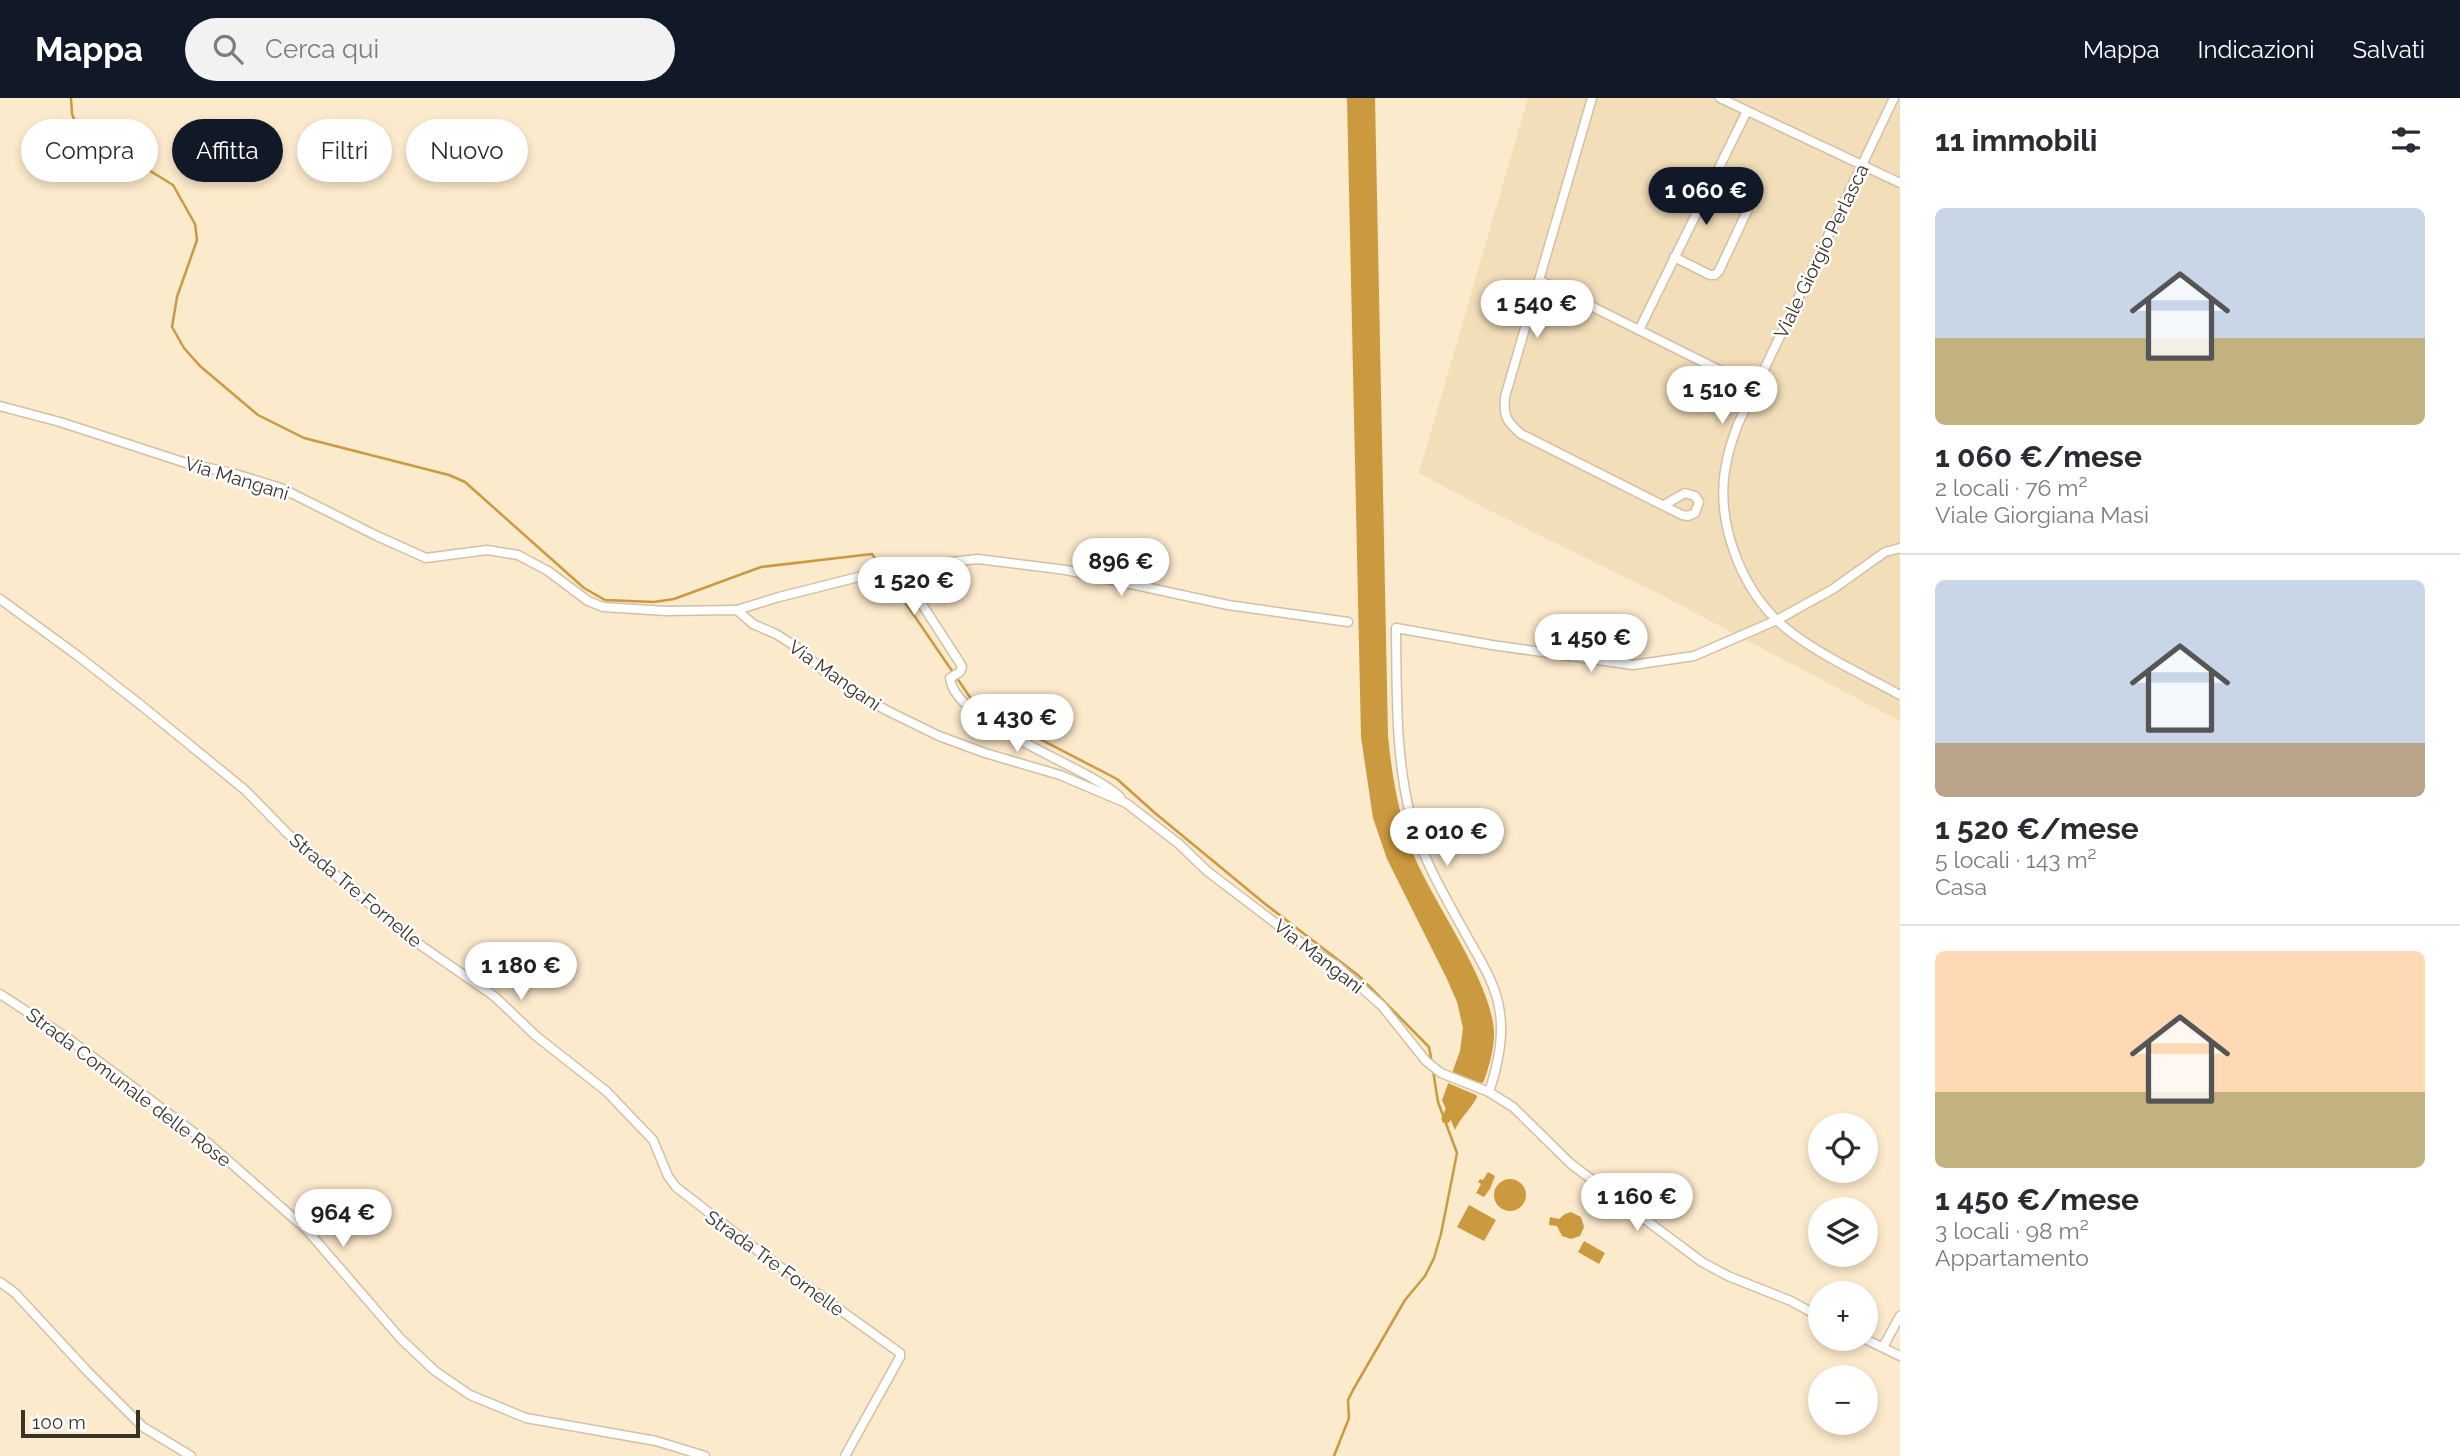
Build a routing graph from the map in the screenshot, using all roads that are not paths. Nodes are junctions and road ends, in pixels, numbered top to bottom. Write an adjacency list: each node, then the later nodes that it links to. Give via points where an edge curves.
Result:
1 (1592, 98): 9 (street)
2 (1720, 98): 4 (street)
3 (1894, 98): 5 (street, Viale Giorgio Perlasca)
4 (1747, 111): 5 (street); 6 (street)
5 (1863, 166): 7 (street); 11 (street, Viale Giorgio Perlasca)
6 (1712, 182): 8 (street); 8 (street, via 1748,203 1719,271 1710,275)
7 (1900, 183)
8 (1674, 257): 10 (street)
9 (1539, 280): 10 (street); 13 (street, via 1505,397 1503,412 1508,424)
10 (1639, 330): 11 (street)
11 (1755, 388): 18 (street, Viale Giorgio Perlasca, via 1726,461 1724,501 1733,548 1752,589)
12 (0, 406): 17 (street, Via Mangani, via 281,488 426,558 487,550 518,555 603,607)
13 (1664, 505)
14 (1900, 548): 18 (street, via 1885,552 1833,589)
15 (907, 566): 17 (street); 19 (street, via 978,559 1003,562 1066,570 1227,605); 21 (street, via 905,578 962,667 950,678 951,685 970,709 1111,788)
16 (0, 599): 32 (street, Strada Tre Fornelle, via 142,706 245,790 379,912 494,996 606,1091 653,1140 676,1187 900,1353)
17 (737, 610): 21 (street, Via Mangani, via 865,699 904,719 962,745 1060,775)
18 (1777, 620): 20 (street, Viale Giorgio Perlasca, via 1825,654); 23 (street, via 1695,656 1633,665 1396,628 1398,743 1411,817 1425,856 1493,986 1500,1013 1501,1041)
19 (1348, 622)
20 (1900, 695)
21 (1126, 803): 23 (street, Via Mangani, via 1207,871 1337,966 1381,1006 1441,1073)
22 (0, 994): 31 (street, Strada Comunale delle Rose, via 208,1143 306,1229 401,1339 470,1395 526,1418 643,1439)
23 (1489, 1092): 25 (street, Via Mangani, via 1513,1107 1570,1164 1702,1262)
24 (0, 1282): 30 (street, via 143,1427)
25 (1808, 1310)
26 (1900, 1316): 28 (street)
27 (1878, 1345): 28 (street)
28 (1883, 1347): 29 (street)
29 (1900, 1356)
30 (191, 1456)
31 (705, 1456)
32 (845, 1456)

